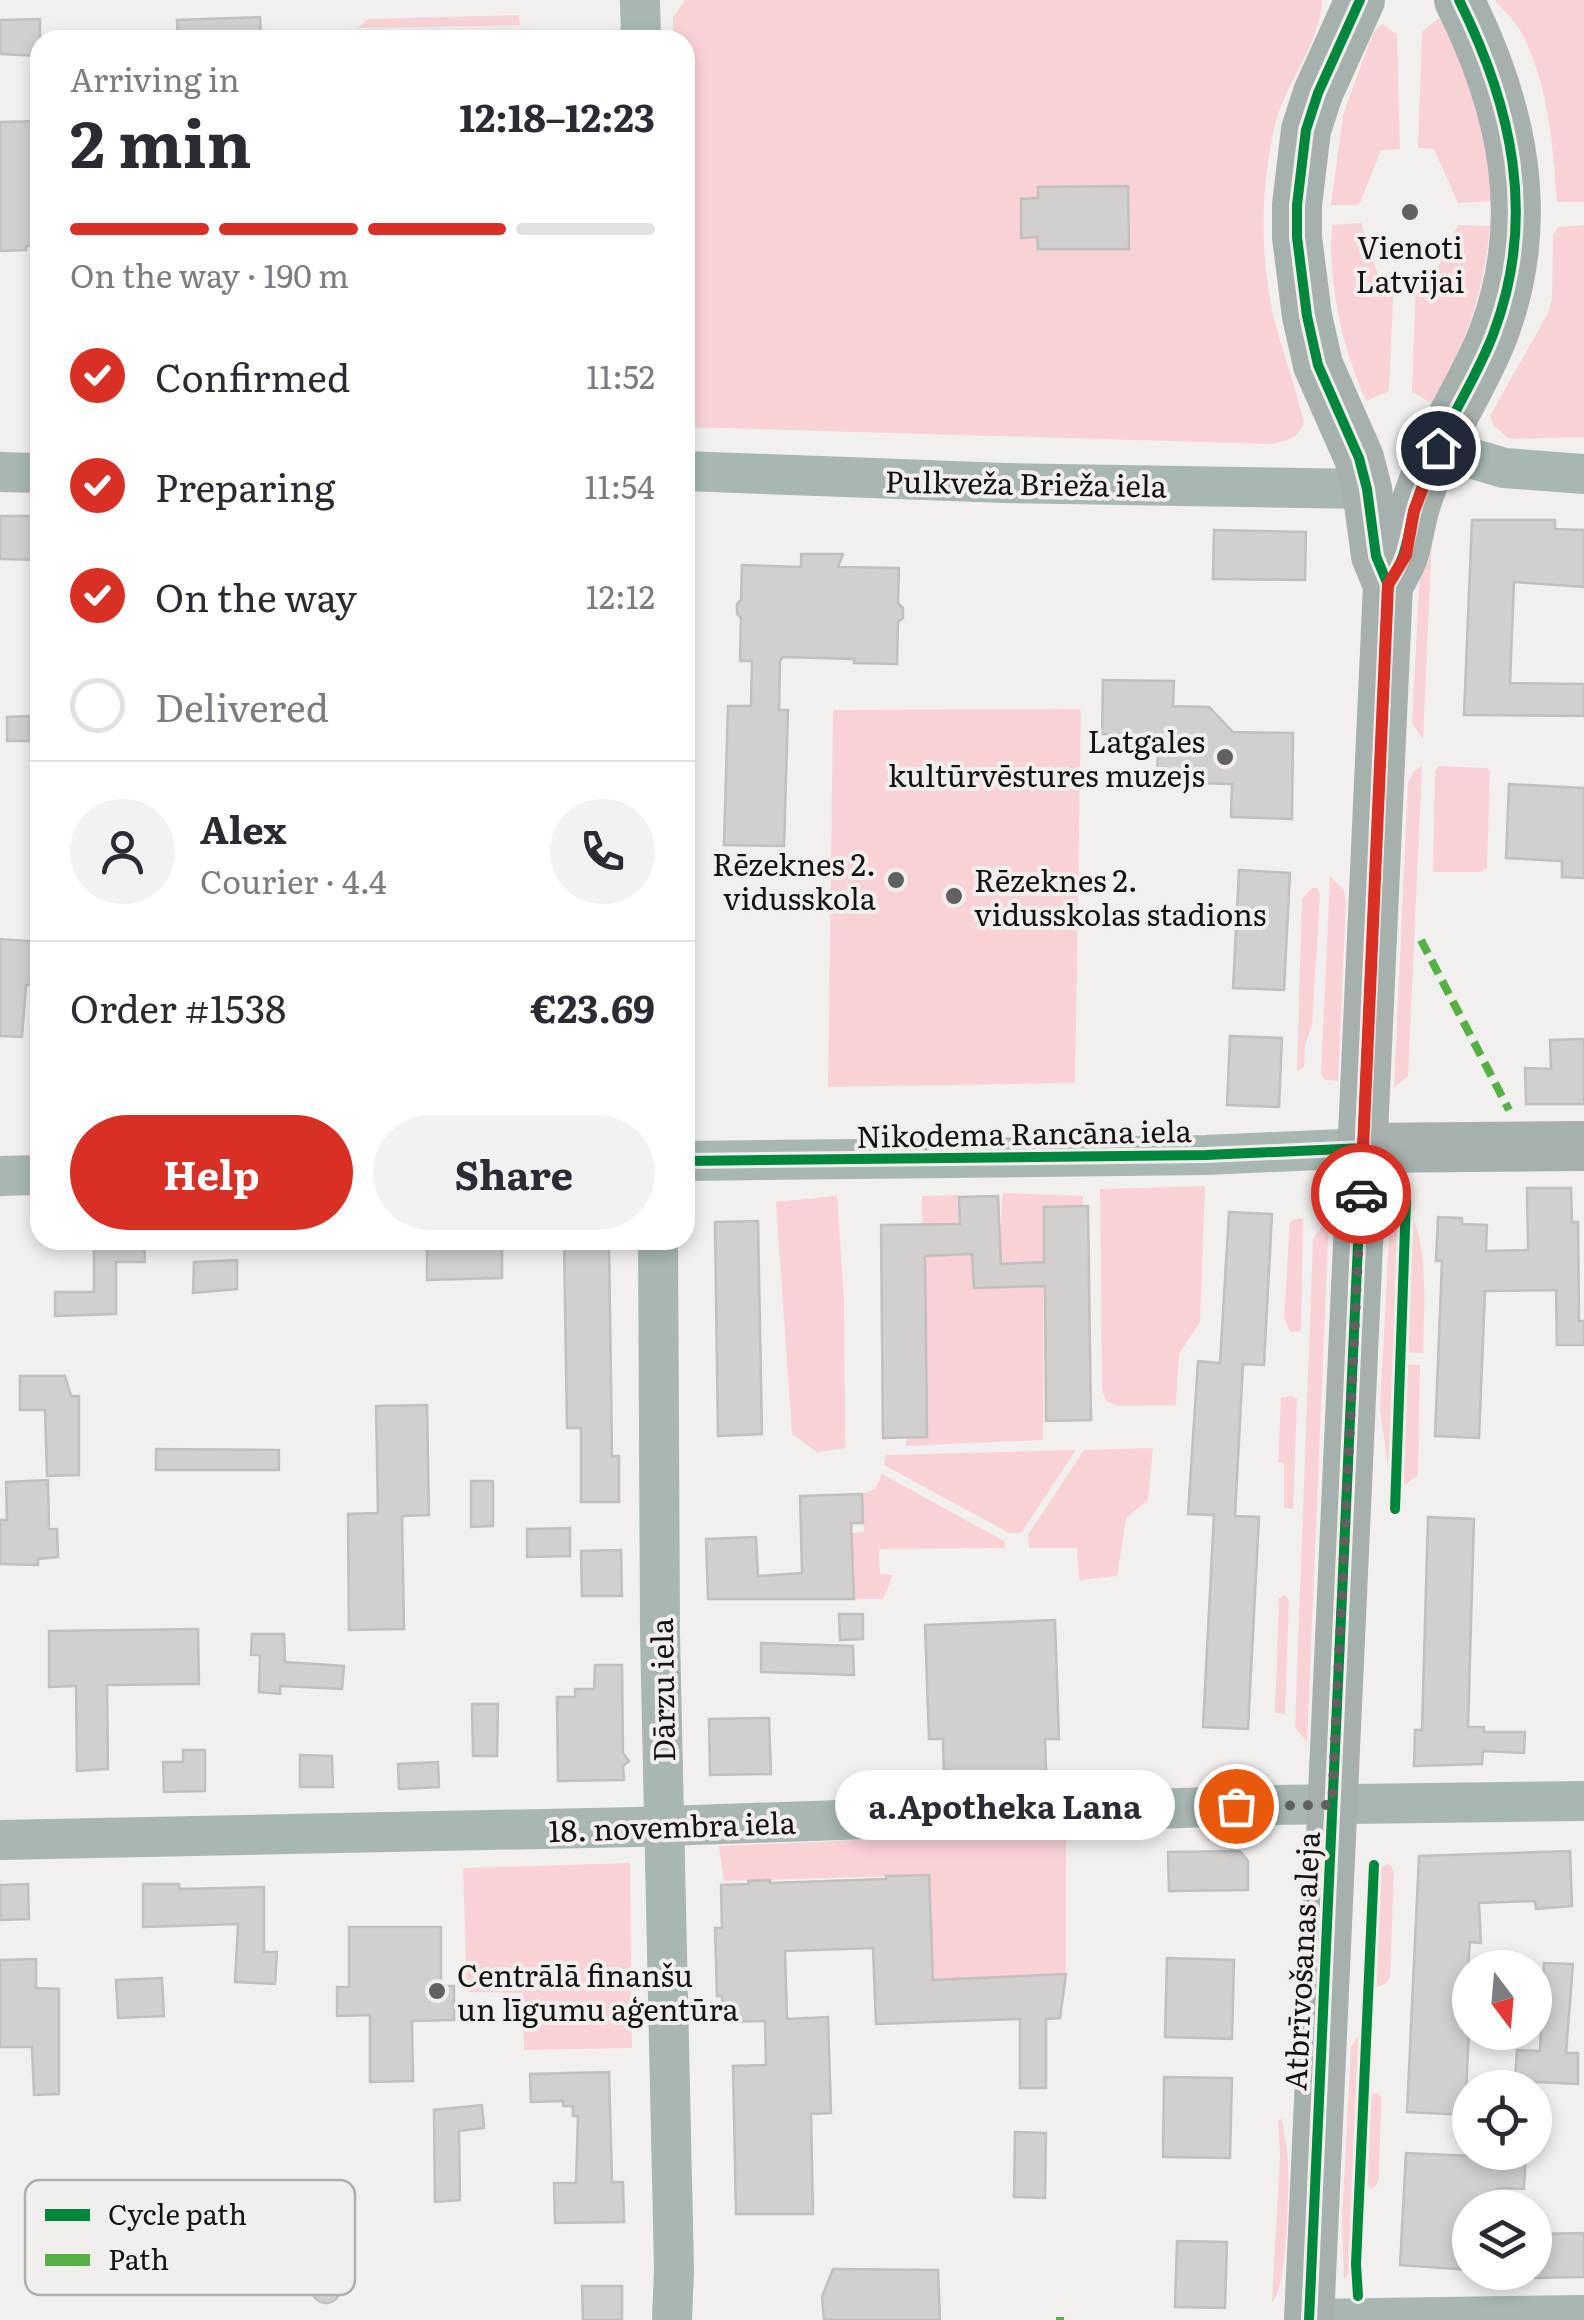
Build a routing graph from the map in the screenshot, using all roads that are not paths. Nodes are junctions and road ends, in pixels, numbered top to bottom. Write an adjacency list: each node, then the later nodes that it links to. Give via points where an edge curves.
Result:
1 (640, 0): 4 (street)
2 (1360, 0): 5 (main road, Atbrīvošanas aleja, via 1306,130 1297,204 1307,316 1318,365)
3 (1459, 0): 6 (main road, Atbrīvošanas aleja, via 1505,112 1514,227 1494,333)
4 (640, 30)
5 (1344, 426): 6 (main road, via 1396,447); 11 (main road, Atbrīvošanas aleja)
6 (1438, 448): 10 (street, via 1504,468); 12 (main road, Atbrīvošanas aleja, via 1406,555)
7 (695, 471): 11 (street, Pulkveža Brieža iela)
8 (0, 472): 9 (street)
9 (30, 473)
10 (1584, 474)
11 (1367, 489): 12 (main road, Atbrīvošanas aleja, via 1376,556)
12 (1388, 585): 14 (main road, Atbrīvošanas aleja)
13 (1584, 1146): 14 (main road, Nikodema Rancāna iela)
14 (1364, 1148): 15 (street, Nikodema Rancāna iela); 20 (main road, Atbrīvošanas aleja)
15 (695, 1162)
16 (30, 1175): 17 (street)
17 (0, 1176)
18 (658, 1250): 21 (street, Dārzu iela)
19 (1584, 1800): 20 (street, 18. novembra iela)
20 (1332, 1805): 21 (street, 18. novembra iela); 24 (main road, Atbrīvošanas aleja)
21 (664, 1826): 22 (street, 18. novembra iela); 25 (street, Dārzu iela)
22 (0, 1840)
23 (1584, 2315): 24 (street)
24 (1310, 2319)
25 (672, 2320)

